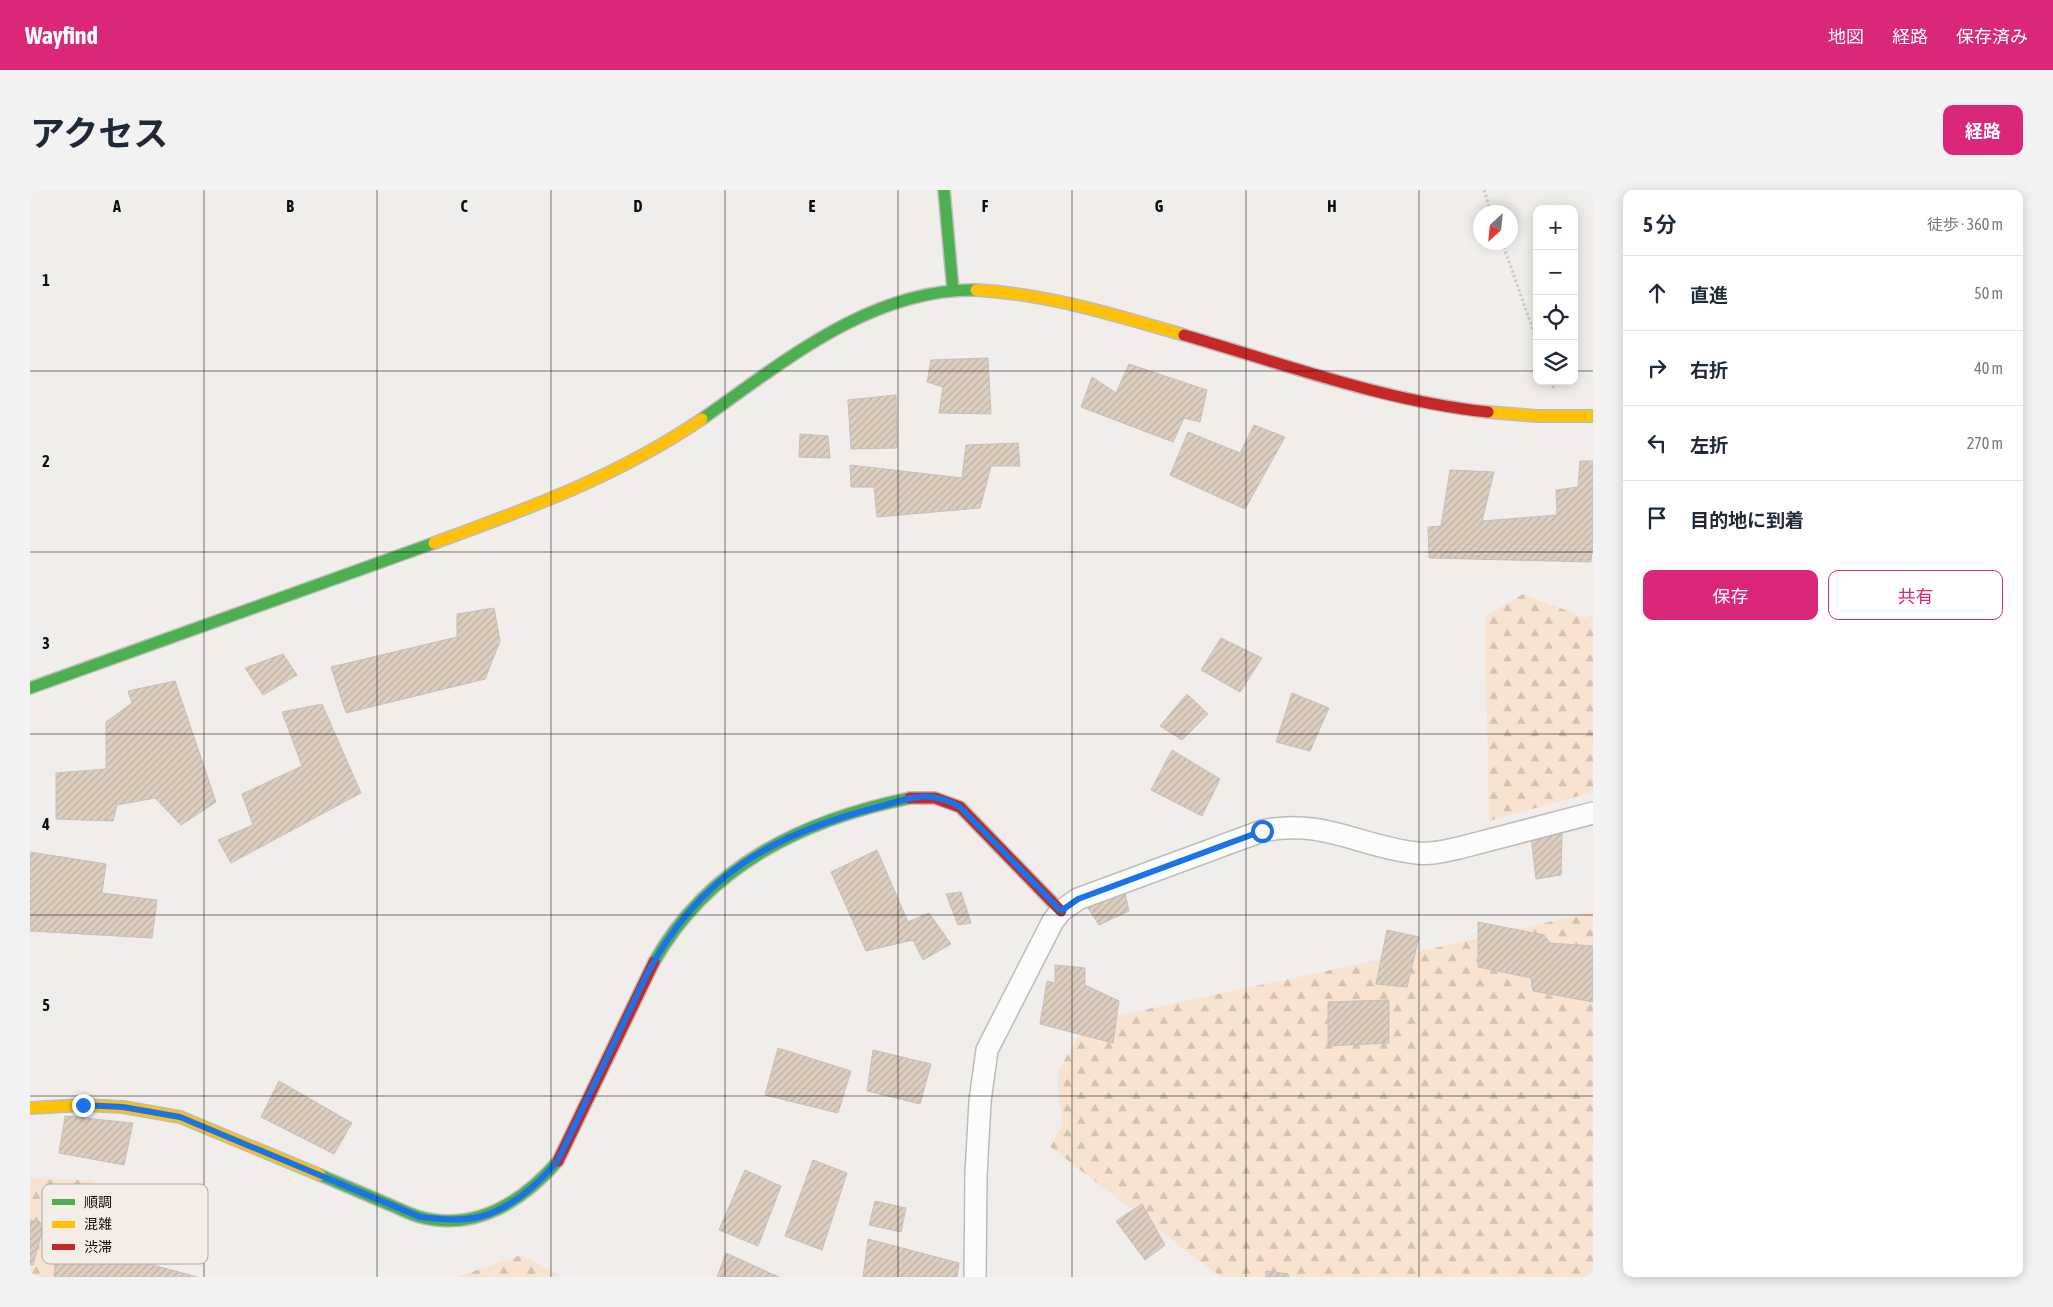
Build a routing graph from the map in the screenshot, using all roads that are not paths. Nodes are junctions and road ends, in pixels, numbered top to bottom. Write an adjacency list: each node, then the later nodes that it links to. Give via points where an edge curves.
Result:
1 (944, 190): 2 (street)
2 (953, 290): 3 (street, via 1026,294 1100,310 1373,390 1454,408 1514,417); 4 (street, via 908,299 839,330 754,381 670,441 592,483 522,511)
3 (1593, 416)
4 (32, 681)
5 (1593, 813): 6 (street, via 1440,853 1418,854 1326,830 1284,826 1262,831 1078,899)
6 (1061, 911): 7 (street, via 960,807 945,798 924,795 827,820 760,851 729,873 691,908 664,944 558,1160 542,1180 522,1196 475,1218 420,1217 180,1117 123,1107); 8 (street, via 987,1050 980,1101 976,1175)
7 (30, 1108)
8 (975, 1277)

